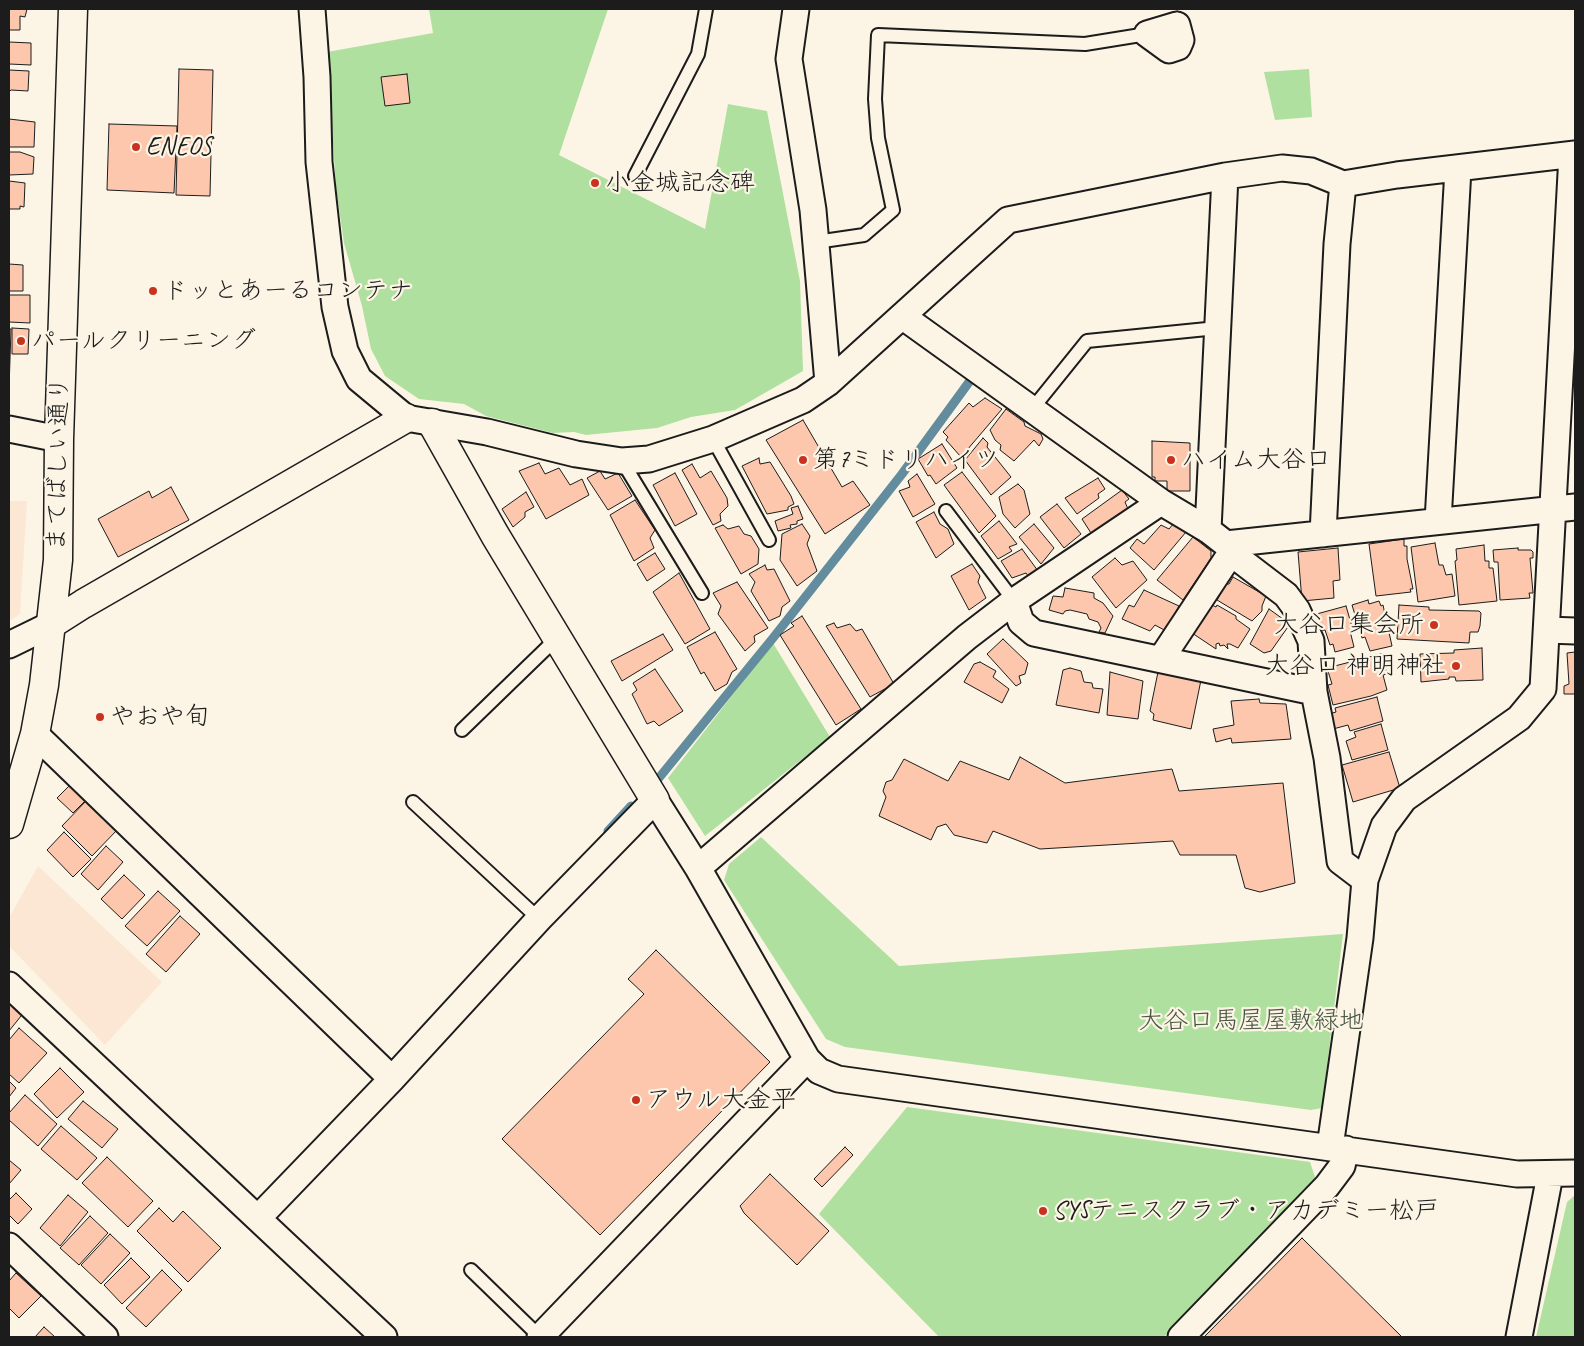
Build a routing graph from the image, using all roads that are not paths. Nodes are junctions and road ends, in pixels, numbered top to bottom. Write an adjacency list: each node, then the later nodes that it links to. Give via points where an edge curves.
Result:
1 (73, 9): 18 (street, まてばしい通り)
2 (312, 9): 16 (street, via 319,162 334,308 345,351 359,379)
3 (706, 9): 8 (lane, via 698,54)
4 (796, 9): 11 (street, via 789,58)
5 (1147, 34): 11 (lane, via 1085,44 878,35 875,99 878,138 893,210 864,236)
6 (1574, 154): 7 (street); 22 (street)
7 (1458, 169): 10 (street); 24 (street)
8 (636, 176)
9 (1225, 176): 10 (street, via 1282,168 1311,171); 12 (street, via 1008,220); 13 (street)
10 (1343, 184): 25 (street, via 1337,244)
11 (816, 242): 14 (street)
12 (902, 316): 14 (street); 15 (street)
13 (1217, 328): 15 (lane, via 1087,340); 27 (street)
14 (828, 383): 19 (street, via 803,400)
15 (1033, 408): 21 (street)
16 (419, 421): 20 (street); 30 (street); 33 (street)
17 (9, 429): 18 (street)
18 (58, 439): 30 (street, まてばしい通り, via 58,560)
19 (713, 439): 20 (street, via 649,459); 26 (lane)
20 (622, 461): 28 (lane)
21 (1161, 502): 27 (street); 29 (street)
22 (1564, 509): 24 (street); 31 (street)
23 (946, 511): 29 (lane)
24 (1438, 521): 25 (street)
25 (1323, 534): 27 (street)
26 (769, 540)
27 (1222, 542): 35 (street); 36 (street, via 1286,595 1297,610 1311,640)
28 (702, 593)
29 (1014, 601): 35 (street, via 1020,622 1034,633); 42 (street, via 967,637)
30 (50, 625): 34 (street); 38 (street, まてばしい通り)
31 (1547, 630): 32 (street); 43 (street, via 1543,689 1519,718 1404,799 1384,826)
32 (1575, 631)
33 (557, 638): 37 (lane); 39 (street)
34 (9, 645)
35 (1161, 659): 36 (street)
36 (1314, 692): 43 (street, via 1327,758 1340,861)
37 (462, 730)
38 (35, 734): 41 (street, まてばしい通り); 47 (street)
39 (655, 800): 42 (street); 44 (street)
40 (413, 802): 44 (lane)
41 (9, 824)
42 (698, 868): 46 (street)
43 (1365, 880): 48 (street)
44 (539, 919): 47 (street)
45 (9, 985): 51 (street)
46 (808, 1059): 48 (street, via 819,1071 838,1079); 56 (street)
47 (392, 1079): 51 (street)
48 (1338, 1148): 50 (street, via 1517,1174); 57 (street, via 1342,1166 1327,1186)
49 (1575, 1174): 50 (street)
50 (1550, 1175): 58 (street)
51 (258, 1218): 55 (street)
52 (9, 1246): 54 (street)
53 (471, 1270): 56 (lane)
54 (105, 1337)
55 (384, 1337)
56 (540, 1337)
57 (1181, 1337)
58 (1519, 1337)

